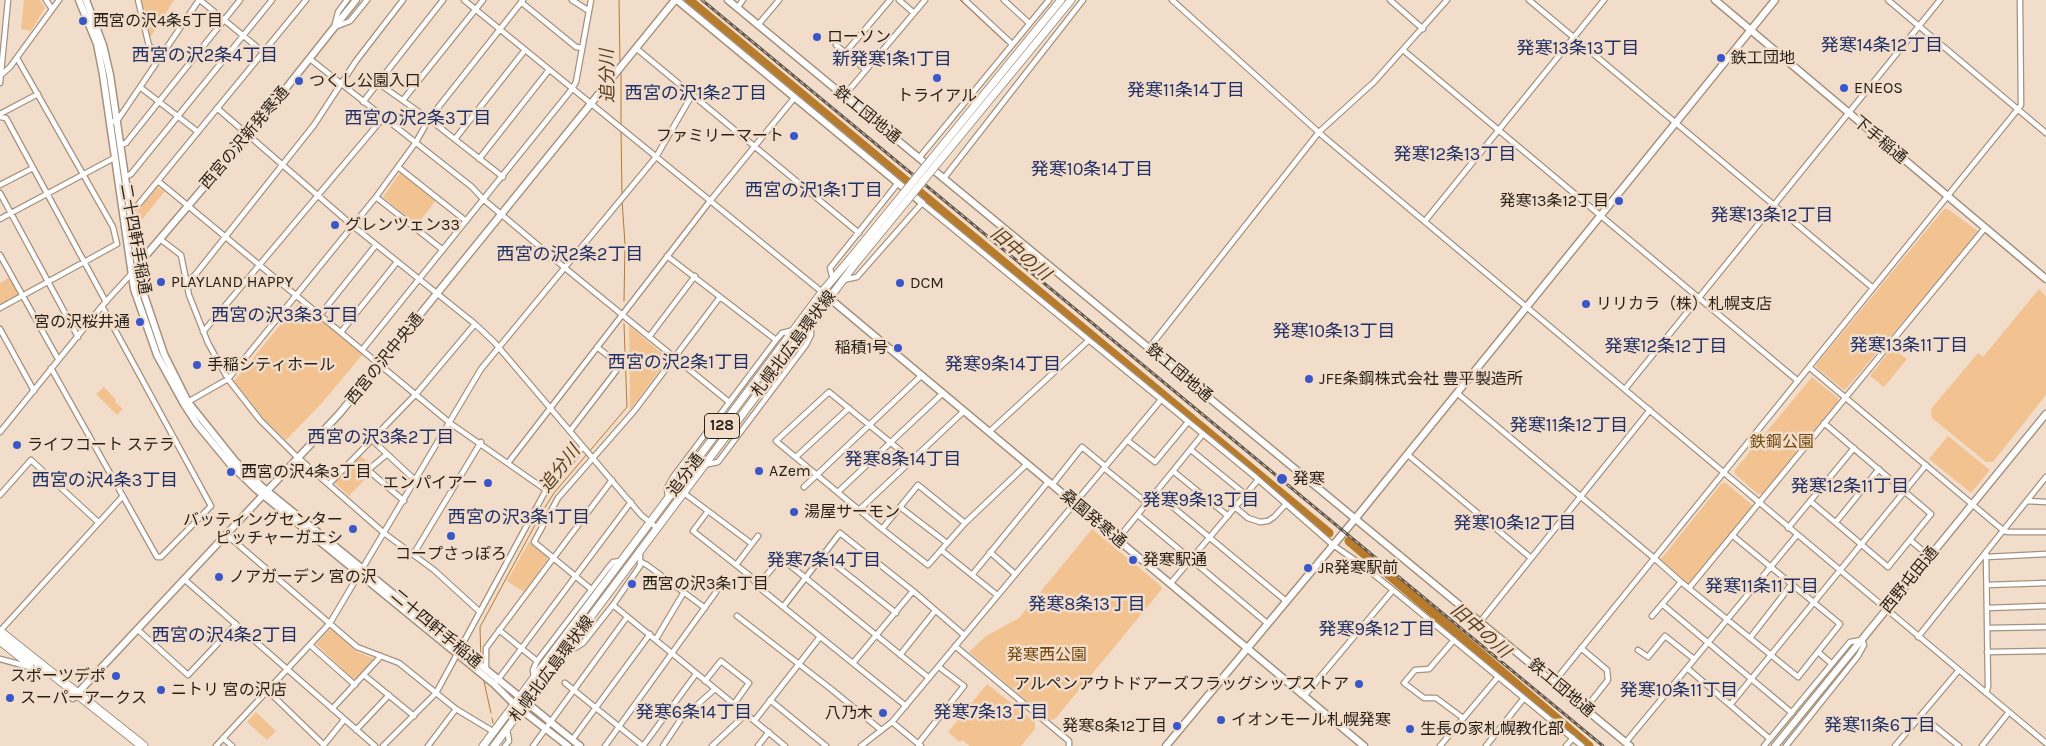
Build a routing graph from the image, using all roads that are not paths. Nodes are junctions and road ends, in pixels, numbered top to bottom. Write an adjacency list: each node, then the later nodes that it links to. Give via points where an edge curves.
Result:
1 (8, 0): 73 (street)
2 (46, 0): 45 (street)
3 (59, 0): 45 (street)
4 (79, 0): 95 (street, 二十四軒手稲通, via 97,44)
5 (86, 0): 94 (street, 二十四軒手稲通, via 103,45)
6 (138, 0): 68 (street, via 149,46)
7 (240, 0): 49 (street)
8 (272, 0): 57 (street)
9 (306, 0): 66 (street)
10 (347, 0): 53 (street, via 338,12)
11 (356, 0): 53 (street, 西宮の沢新発寒通)
12 (367, 0): 53 (street, via 350,21)
13 (404, 0): 76 (street, via 356,60)
14 (443, 0): 75 (street)
15 (464, 0): 46 (street)
16 (483, 0): 46 (street)
17 (572, 0): 47 (street)
18 (591, 0): 47 (street)
19 (676, 0): 63 (street, 西宮の沢中央通); 82 (street)
20 (728, 0): 44 (street, 鉄工団地通)
21 (744, 0): 44 (street)
22 (779, 0): 51 (street)
23 (890, 0): 67 (street)
24 (899, 0): 48 (street)
25 (925, 0): 48 (street)
26 (965, 0): 60 (street)
27 (1004, 0): 50 (street)
28 (1061, 0): 59 (main road, 札幌北広島環状線 / 128)
29 (1071, 0): 59 (main road, 札幌北広島環状線 / 128)
30 (1083, 0): 116 (street)
31 (1172, 0): 99 (street)
32 (1390, 0): 55 (street)
33 (1447, 0): 55 (street)
34 (1529, 0): 58 (street)
35 (1604, 0): 58 (street)
36 (1714, 0): 56 (street, 下手稲通)
37 (1774, 0): 56 (street)
38 (1888, 0): 52 (street)
39 (1940, 0): 52 (street)
40 (2020, 0): 88 (street, via 2021,104)
41 (197, 1): 49 (street); 68 (street)
42 (522, 1): 54 (street); 62 (street, via 576,47)
43 (1046, 1): 50 (street)
44 (737, 8): 51 (street, 鉄工団地通)
45 (52, 9): 69 (street)
46 (476, 9): 54 (street); 83 (street)
47 (589, 11): 62 (street)
48 (914, 13): 72 (street)
49 (224, 20): 57 (street); 84 (street)
50 (1030, 23): 60 (street)
51 (758, 25): 81 (street, 鉄工団地通)
52 (1919, 25): 88 (street); 89 (street)
53 (334, 28): 70 (street, 西宮の沢新発寒通)
54 (500, 29): 64 (street); 93 (street)
55 (1422, 29): 65 (street)
56 (1750, 30): 89 (street, 下手稲通); 96 (street)
57 (243, 37): 66 (street); 91 (street)
58 (1574, 37): 96 (street); 97 (street)
59 (1033, 40): 146 (main road, 札幌北広島環状線 / 128, bridge)
60 (1012, 44): 108 (street)
61 (836, 45): 67 (street)
62 (582, 48): 78 (street)
63 (637, 49): 80 (street); 86 (street, 西宮の沢中央通)
64 (525, 50): 71 (street); 102 (street)
65 (1403, 50): 97 (street); 99 (street, via 1373,83)
66 (263, 52): 87 (street)
67 (846, 53): 72 (street)
68 (162, 54): 77 (street)
69 (17, 58): 73 (street); 79 (street)
70 (310, 59): 76 (street); 101 (street, 西宮の沢新発寒通)
71 (549, 70): 78 (street); 109 (street)
72 (866, 70): 81 (street)
73 (1, 75): 74 (street)
74 (0, 83)
75 (378, 83): 83 (street); 85 (street)
76 (342, 84): 85 (street); 110 (street)
77 (140, 87): 84 (street); 94 (street)
78 (572, 89): 86 (street); 115 (street)
79 (38, 94): 90 (street); 113 (street)
80 (692, 95): 105 (street); 106 (street)
81 (844, 96): 108 (street, 鉄工団地通)
82 (795, 98): 105 (street); 118 (street)
83 (403, 100): 93 (street)
84 (159, 102): 91 (street); 104 (street)
85 (363, 102): 92 (street)
86 (591, 105): 106 (street); 133 (street, 西宮の沢中央通)
87 (217, 108): 98 (street); 101 (street)
88 (2018, 109): 100 (street); 123 (street)
89 (1848, 113): 123 (street, 下手稲通); 128 (street)
90 (0, 115): 112 (street, via 6,118)
91 (178, 117): 98 (street); 114 (street, via 131,174)
92 (383, 118): 103 (street); 122 (street)
93 (429, 119): 102 (street); 103 (street)
94 (117, 121): 95 (street); 104 (street, 二十四軒手稲通)
95 (109, 122): 107 (street, 二十四軒手稲通)
96 (1675, 123): 128 (street); 132 (street)
97 (1499, 130): 132 (street); 136 (street)
98 (198, 132): 117 (street)
99 (1319, 132): 136 (street); 185 (street)
100 (2046, 133)
101 (249, 135): 110 (street); 129 (street, 西宮の沢新発寒通)
102 (455, 139): 109 (street)
103 (416, 142): 111 (street); 125 (street)
104 (120, 145): 114 (street, 二十四軒手稲通)
105 (754, 147): 126 (street); 139 (street)
106 (656, 157): 126 (street); 151 (street)
107 (114, 158): 113 (street); 152 (street, 二十四軒手稲通)
108 (919, 158): 116 (street, 鉄工団地通)
109 (479, 159): 115 (street)
110 (284, 164): 122 (street); 140 (street)
111 (398, 167): 124 (street); 135 (street)
112 (33, 168): 119 (street); 121 (street)
113 (83, 174): 121 (street); 147 (street, via 113,227 117,244)
114 (124, 177): 130 (street, 二十四軒手稲通)
115 (503, 177): 125 (street)
116 (944, 178): 185 (street, 鉄工団地通)
117 (158, 180): 129 (street); 130 (street)
118 (898, 183): 127 (street); 139 (street)
119 (0, 185)
120 (0, 193): 131 (street)
121 (48, 195): 131 (street); 147 (street)
122 (319, 195): 137 (street); 149 (street)
123 (1947, 196): 138 (street, 下手稲通); 160 (street)
124 (376, 197): 137 (street); 143 (street)
125 (483, 199): 133 (street); 135 (street)
126 (710, 200): 145 (street); 161 (street)
127 (922, 203): 157 (street, via 857,277); 182 (street)
128 (1774, 205): 160 (street); 167 (street)
129 (188, 206): 140 (street); 141 (street, 西宮の沢新発寒通)
130 (129, 211): 150 (street, 二十四軒手稲通)
131 (12, 213): 134 (street); 158 (street)
132 (1600, 214): 167 (street); 170 (street)
133 (502, 215): 151 (street); 162 (street, 西宮の沢中央通)
134 (0, 219)
135 (466, 221): 143 (street)
136 (1425, 221): 170 (street)
137 (353, 226): 142 (street); 163 (street)
138 (1985, 228): 155 (street, 下手稲通); 200 (street)
139 (858, 233): 156 (street, via 830,268)
140 (226, 236): 149 (street); 159 (street)
141 (160, 240): 150 (street, 西宮の沢新発寒通); 159 (street, via 181,255)
142 (376, 245): 148 (street); 172 (street)
143 (442, 250): 154 (street)
144 (0, 255): 164 (street)
145 (667, 256): 153 (street); 173 (street)
146 (852, 261): 156 (main road, 札幌北広島環状線 / 128); 157 (main road, 札幌北広島環状線 / 128)
147 (84, 262): 158 (street); 168 (street)
148 (397, 262): 154 (street); 178 (street)
149 (261, 265): 163 (street); 177 (street)
150 (137, 266): 152 (street, 西宮の沢新発寒通); 203 (street, 二十四軒手稲通, via 164,354)
151 (565, 268): 173 (street); 183 (street)
152 (131, 274): 168 (street); 203 (street, 二十四軒手稲通, via 157,355)
153 (695, 276): 165 (street); 180 (street)
154 (420, 279): 162 (street); 186 (street)
155 (2046, 279)
156 (832, 280): 161 (main road, 札幌北広島環状線 / 128)
157 (842, 281): 166 (main road, 札幌北広島環状線 / 128)
158 (49, 282): 164 (street); 179 (street)
159 (186, 282): 177 (street)
160 (1873, 288): 190 (street)
161 (822, 292): 166 (street, 桑園発寒通); 176 (main road, 追分通 / 128)
162 (438, 294): 174 (street); 189 (street, 西宮の沢中央通)
163 (297, 295): 172 (street); 193 (street)
164 (22, 296): 171 (street); 188 (street)
165 (720, 297): 181 (street); 187 (street)
166 (829, 298): 192 (street, 桑園発寒通); 247 (main road, 札幌北広島環状線 / 128)
167 (1699, 298): 194 (street); 195 (street)
168 (106, 302): 169 (street)
169 (102, 306): 179 (street); 253 (street, via 211,506 162,557 157,557)
170 (1526, 307): 195 (street); 198 (street)
171 (0, 308)
172 (320, 314): 178 (street)
173 (622, 315): 180 (street); 184 (street)
174 (475, 324): 183 (street); 199 (street)
175 (0, 329): 196 (street)
176 (794, 330): 181 (street, via 782,333); 255 (main road, 追分通 / 128)
177 (203, 332): 193 (street)
178 (341, 332): 186 (street)
179 (78, 336): 188 (street)
180 (649, 337): 187 (street)
181 (776, 340): 202 (street)
182 (1089, 340): 201 (street); 215 (street)
183 (500, 348): 204 (street); 210 (street, via 481,369)
184 (597, 348): 204 (street); 213 (street, via 616,362 616,370)
185 (1149, 348): 272 (street, 鉄工団地通)
186 (362, 350): 189 (street)
187 (675, 357): 202 (street); 226 (street, via 636,410)
188 (58, 359): 191 (street)
189 (380, 364): 199 (street); 228 (street, 西宮の沢中央通)
190 (1809, 367): 194 (street); 200 (street)
191 (51, 368): 196 (street); 253 (street)
192 (922, 375): 197 (street, 桑園発寒通); 212 (street)
193 (228, 379): 203 (street); 228 (street, via 260,420)
194 (1798, 381): 236 (street)
195 (1625, 389): 206 (street)
196 (34, 391): 214 (street)
197 (943, 393): 207 (street, 桑園発寒通); 220 (street)
198 (1457, 393): 224 (street); 254 (street)
199 (416, 394): 210 (street); 217 (street)
200 (1846, 397): 211 (street); 232 (street)
201 (1160, 400): 209 (street); 218 (street)
202 (729, 402): 255 (street, via 674,476 667,488)
203 (186, 403): 250 (street, 二十四軒手稲通)
204 (550, 408): 213 (street); 230 (street)
205 (849, 408): 212 (street); 227 (street); 227 (street, via 829,392 776,441)
206 (1650, 410): 236 (street); 254 (street)
207 (964, 411): 215 (street, 桑園発寒通); 229 (street)
208 (2046, 414): 265 (street, 西野屯田通)
209 (1188, 422): 216 (street); 218 (street, via 1155,462)
210 (450, 423): 219 (street); 241 (street)
211 (1824, 423): 222 (street); 262 (street)
212 (869, 424): 220 (street); 237 (street)
213 (570, 431): 221 (street)
214 (0, 432)
215 (989, 432): 231 (street, 桑園発寒通)
216 (1203, 434): 223 (street); 240 (street)
217 (372, 440): 225 (street); 243 (street)
218 (1127, 440): 233 (street)
219 (481, 442): 230 (street); 300 (street)
220 (890, 442): 229 (street); 248 (street)
221 (585, 448): 226 (street); 245 (street)
222 (1854, 448): 234 (street); 257 (street)
223 (1191, 450): 235 (street); 252 (street)
224 (1407, 454): 272 (street); 303 (street)
225 (386, 455): 241 (street); 256 (street, via 368,470)
226 (592, 457): 239 (street); 302 (street, via 558,498 534,542)
227 (796, 457): 237 (street)
228 (299, 458): 243 (street); 250 (street, 西宮の沢中央通)
229 (912, 460): 268 (street)
230 (508, 463): 245 (street)
231 (1027, 464): 242 (street, 桑園発寒通); 276 (street)
232 (1926, 465): 246 (street); 265 (street)
233 (1105, 467): 242 (street, via 1082,447); 261 (street); 263 (street)
234 (1879, 470): 246 (street); 275 (street)
235 (1173, 471): 249 (street); 271 (street)
236 (1724, 472): 262 (street); 304 (street)
237 (816, 474): 244 (street); 248 (street)
238 (2046, 477): 258 (street)
239 (612, 480): 259 (street); 302 (street)
240 (1258, 480): 252 (street); 264 (street)
241 (416, 481): 256 (street)
242 (1050, 483): 263 (street, 桑園発寒通); 296 (street)
243 (329, 484): 282 (street)
244 (804, 487)
245 (546, 490): 340 (street)
246 (1905, 491): 289 (street, via 1931,514); 293 (street)
247 (684, 492): 269 (street); 277 (main road, 札幌北広島環状線 / 128)
248 (838, 492): 268 (street)
249 (1156, 492): 261 (street); 287 (street)
250 (266, 493): 283 (street, 西宮の沢中央通); 311 (street, 二十四軒手稲通)
251 (0, 495): 273 (street, via 30,460)
252 (1246, 495): 267 (street)
253 (123, 496): 273 (street)
254 (1580, 497): 303 (street); 304 (street)
255 (668, 499): 274 (main road, 追分通 / 128)
256 (404, 501): 282 (street)
257 (1810, 501): 275 (street); 278 (street)
258 (2027, 501): 260 (street); 280 (street)
259 (631, 502): 274 (street); 314 (street)
260 (2046, 502)
261 (1147, 503): 270 (street)
262 (1759, 503): 278 (street); 284 (street)
263 (1074, 504): 288 (street, 桑園発寒通); 312 (street)
264 (1286, 504): 267 (street, via 1274,517 1260,522 1248,518); 292 (street)
265 (1972, 504): 280 (street); 301 (street, 西野屯田通)
266 (900, 507): 276 (street, via 918,485); 279 (street); 290 (street)
267 (1235, 507): 271 (street)
268 (859, 510): 279 (street)
269 (708, 511): 291 (street); 308 (street, via 693,531)
270 (1138, 515): 288 (street); 305 (street)
271 (1228, 516): 287 (street)
272 (1355, 519): 292 (street); 346 (street, 鉄工団地通)
273 (98, 522): 354 (street)
274 (651, 522): 277 (street); 306 (main road, 追分通 / 128)
275 (1836, 522): 293 (street)
276 (965, 523): 290 (street)
277 (657, 528): 295 (main road, 札幌北広島環状線 / 128)
278 (1788, 528): 285 (street)
279 (882, 529): 294 (street, via 928,565)
280 (2004, 530): 281 (street); 299 (street)
281 (2046, 532)
282 (384, 534): 300 (street); 311 (street)
283 (227, 535): 316 (street, 西宮の沢中央通); 347 (street)
284 (1732, 535): 309 (street); 323 (street)
285 (1797, 535): 309 (street); 310 (street)
286 (758, 536): 291 (street)
287 (1210, 539): 305 (street); 330 (street)
288 (1117, 540): 319 (street, 桑園発寒通)
289 (1910, 540): 293 (street, via 1888,567); 301 (street)
290 (947, 543): 294 (street)
291 (752, 544): 308 (street)
292 (1334, 545): 325 (street); 330 (street)
293 (1862, 545): 310 (street)
294 (941, 550): 313 (street)
295 (640, 551): 307 (street); 368 (main road, 札幌北広島環状線 / 128)
296 (990, 552): 312 (street); 313 (street)
297 (2046, 554): 299 (street)
298 (824, 555): 315 (street); 326 (street, via 840,533); 341 (street)
299 (1986, 555): 322 (street); 359 (street)
300 (413, 556): 340 (street, via 434,570)
301 (1929, 556): 338 (street, 西野屯田通)
302 (553, 558): 314 (street); 353 (street)
303 (1531, 558): 346 (street)
304 (1654, 558): 317 (street); 371 (street)
305 (1192, 560): 319 (street); 348 (street)
306 (622, 561): 324 (street, via 613,562); 397 (main road, 札幌北広島環状線 / 128)
307 (641, 562): 327 (street); 333 (street)
308 (736, 565): 320 (street)
309 (1770, 567): 321 (street); 345 (street)
310 (1840, 571): 331 (street); 338 (street)
311 (361, 572): 347 (street); 374 (street, 二十四軒手稲通)
312 (1015, 574): 329 (street)
313 (972, 575): 329 (street)
314 (575, 576): 324 (street); 369 (street)
315 (806, 578): 320 (street, via 781,558); 335 (street); 357 (street)
316 (184, 579): 349 (street); 352 (street, 西宮の沢中央通)
317 (1681, 582): 323 (street); 332 (street)
318 (2046, 583): 322 (street)
319 (1170, 584): 370 (street, 桑園発寒通)
320 (758, 585): 335 (street)
321 (1791, 585): 331 (street); 360 (street)
322 (1987, 585): 337 (street)
323 (1689, 588): 345 (street)
324 (591, 589): 383 (street)
325 (1393, 590): 363 (street); 410 (street)
326 (913, 591): 339 (street); 341 (street)
327 (684, 592): 336 (street); 362 (street)
328 (716, 592): 336 (street)
329 (997, 595): 356 (street)
330 (1286, 601): 348 (street)
331 (1814, 603): 375 (street, via 1840,624); 380 (street)
332 (1662, 604): 344 (street); 365 (street)
333 (613, 605): 342 (street); 368 (street, via 583,643 575,648)
334 (2046, 606): 337 (street)
335 (783, 607): 358 (street)
336 (705, 608): 377 (street)
337 (1987, 608): 351 (street)
338 (1886, 610): 359 (street); 364 (street, 西野屯田通)
339 (935, 611): 356 (street); 378 (street)
340 (480, 612): 374 (street)
341 (896, 613): 357 (street)
342 (628, 616): 355 (street); 406 (street)
343 (737, 616): 384 (street)
344 (1652, 616)
345 (1728, 619): 360 (street); 365 (street)
346 (1480, 622): 401 (street, 鉄工団地通)
347 (330, 623): 366 (street); 379 (street, via 357,647)
348 (1267, 623): 370 (street)
349 (236, 624): 352 (street, via 188,675); 390 (street)
350 (2046, 627): 351 (street)
351 (1987, 628): 376 (street)
352 (137, 629): 411 (street, 西宮の沢中央通)
353 (499, 630): 369 (street); 392 (street, via 486,648)
354 (0, 632): 411 (highway)
355 (650, 634): 362 (street); 420 (street)
356 (964, 635): 367 (street)
357 (877, 636): 378 (street); 385 (street)
358 (820, 637): 384 (street); 385 (street)
359 (1918, 637): 391 (street)
360 (1750, 638): 380 (street)
361 (0, 640): 389 (highway)
362 (656, 640): 377 (street)
363 (1454, 640): 395 (street); 430 (street, via 1429,669 1414,670 1404,683 1424,698 1436,698)
364 (1862, 640): 386 (street, via 1850,642); 477 (street, 西野屯田通); 478 (street, via 1864,645 1858,656)
365 (1708, 642): 382 (street); 398 (street)
366 (310, 644): 390 (street); 403 (street)
367 (955, 646): 387 (street); 469 (street, via 1069,741)
368 (569, 647): 415 (main road, 札幌北広島環状線 / 128)
369 (522, 648): 383 (street); 400 (street)
370 (1247, 648): 410 (street, 桑園発寒通); 470 (street)
371 (1581, 648): 401 (street); 423 (street, via 1607,670 1608,680)
372 (1638, 650): 382 (street, via 1648,658 1665,636)
373 (2046, 651): 376 (street)
374 (460, 652): 392 (street, 二十四軒手稲通); 392 (street, 二十四軒手稲通, via 477,670); 407 (street)
375 (1818, 652): 380 (street, via 1798,677); 386 (street)
376 (1987, 652): 408 (street)
377 (674, 654): 393 (street); 435 (street)
378 (900, 655): 396 (street)
379 (381, 656): 394 (street); 407 (street, via 406,668)
380 (1771, 656): 398 (street)
381 (0, 659): 389 (street)
382 (1694, 659): 388 (street)
383 (537, 661): 397 (street)
384 (799, 663): 414 (street); 438 (street)
385 (853, 663): 419 (street)
386 (1832, 664): 426 (street)
387 (939, 666): 396 (street); 448 (street, via 964,686)
388 (1687, 668): 418 (street); 445 (street)
389 (36, 669): 411 (highway)
390 (286, 669): 405 (street); 421 (street)
391 (1959, 670): 408 (street); 428 (street)
392 (486, 674): 400 (street, 二十四軒手稲通)
393 (696, 674): 399 (street); 462 (street)
394 (364, 675): 403 (street); 409 (street)
395 (1498, 676): 413 (street); 430 (street)
396 (929, 678): 419 (street)
397 (534, 679): 412 (main road, 札幌北広島環状線 / 128)
398 (1752, 679): 418 (street); 426 (street)
399 (705, 681): 404 (street); 416 (street, via 721,661 750,683)
400 (496, 682): 412 (street, 二十四軒手稲通); 417 (street, 二十四軒手稲通)
401 (1554, 682): 423 (street, 鉄工団地通)
402 (564, 683): 406 (street)
403 (355, 685): 421 (street)
404 (715, 689): 416 (street); 463 (street, via 681,719)
405 (267, 690): 441 (street); 447 (street)
406 (573, 690): 420 (street); 434 (street)
407 (436, 693): 422 (street); 429 (street)
408 (1986, 693): 425 (street)
409 (389, 695): 429 (street); 437 (street)
410 (1305, 695): 471 (street, 桑園発寒通)
411 (75, 696): 449 (highway); 450 (highway)
412 (520, 698): 415 (street, 二十四軒手稲通); 417 (main road, 札幌北広島環状線 / 128)
413 (1524, 698): 442 (street); 473 (street)
414 (770, 700): 432 (street); 467 (street)
415 (527, 704): 424 (main road, 札幌北広島環状線 / 128); 434 (street, 二十四軒手稲通)
416 (734, 704): 427 (street)
417 (514, 705): 424 (street, 二十四軒手稲通); 439 (main road, 札幌北広島環状線 / 128)
418 (1730, 705): 443 (street)
419 (906, 706): 433 (street)
420 (596, 708): 435 (street); 444 (street)
421 (332, 709): 431 (street)
422 (456, 709): 439 (street); 455 (street)
423 (1585, 709): 445 (street, 鉄工団地通)
424 (521, 711): 434 (street, 二十四軒手稲通); 436 (main road, 札幌北広島環状線 / 128)
425 (2009, 712): 446 (street); 481 (street)
426 (1792, 713): 443 (street)
427 (746, 714): 432 (street); 464 (street)
428 (1921, 715): 479 (street); 480 (street)
429 (414, 716): 454 (street)
430 (1464, 718): 472 (street)
431 (344, 720): 437 (street); 447 (street)
432 (755, 720): 440 (street)
433 (892, 722): 438 (street); 448 (street)
434 (548, 725): 444 (street, 二十四軒手稲通); 459 (street)
435 (620, 726): 461 (street); 462 (street)
436 (507, 729): 457 (main road, 札幌北広島環状線 / 128); 458 (street, via 509,742)
437 (356, 730): 453 (street)
438 (880, 730): 468 (street)
439 (494, 732): 456 (main road, 札幌北広島環状線 / 128)
440 (769, 732): 465 (street); 466 (street)
441 (224, 738): 451 (street); 452 (street)
442 (1573, 738): 474 (street); 475 (street)
443 (1770, 739): 476 (street)
444 (570, 743): 460 (street, 二十四軒手稲通)
445 (1628, 744)
446 (2046, 744)
447 (323, 745)
448 (919, 745)
449 (133, 746)
450 (143, 746)
451 (216, 746)
452 (232, 746)
453 (375, 746)
454 (384, 746)
455 (428, 746)
456 (483, 746)
457 (494, 746)
458 (505, 746)
459 (533, 746)
460 (580, 746)
461 (605, 746)
462 (643, 746)
463 (663, 746)
464 (712, 746)
465 (758, 746)
466 (786, 746)
467 (826, 746)
468 (861, 746)
469 (1069, 746)
470 (1166, 746)
471 (1364, 746)
472 (1440, 746)
473 (1486, 746)
474 (1566, 746)
475 (1582, 746)
476 (1764, 746)
477 (1775, 746)
478 (1786, 746)
479 (1895, 746)
480 (1959, 746)
481 (1982, 746)

